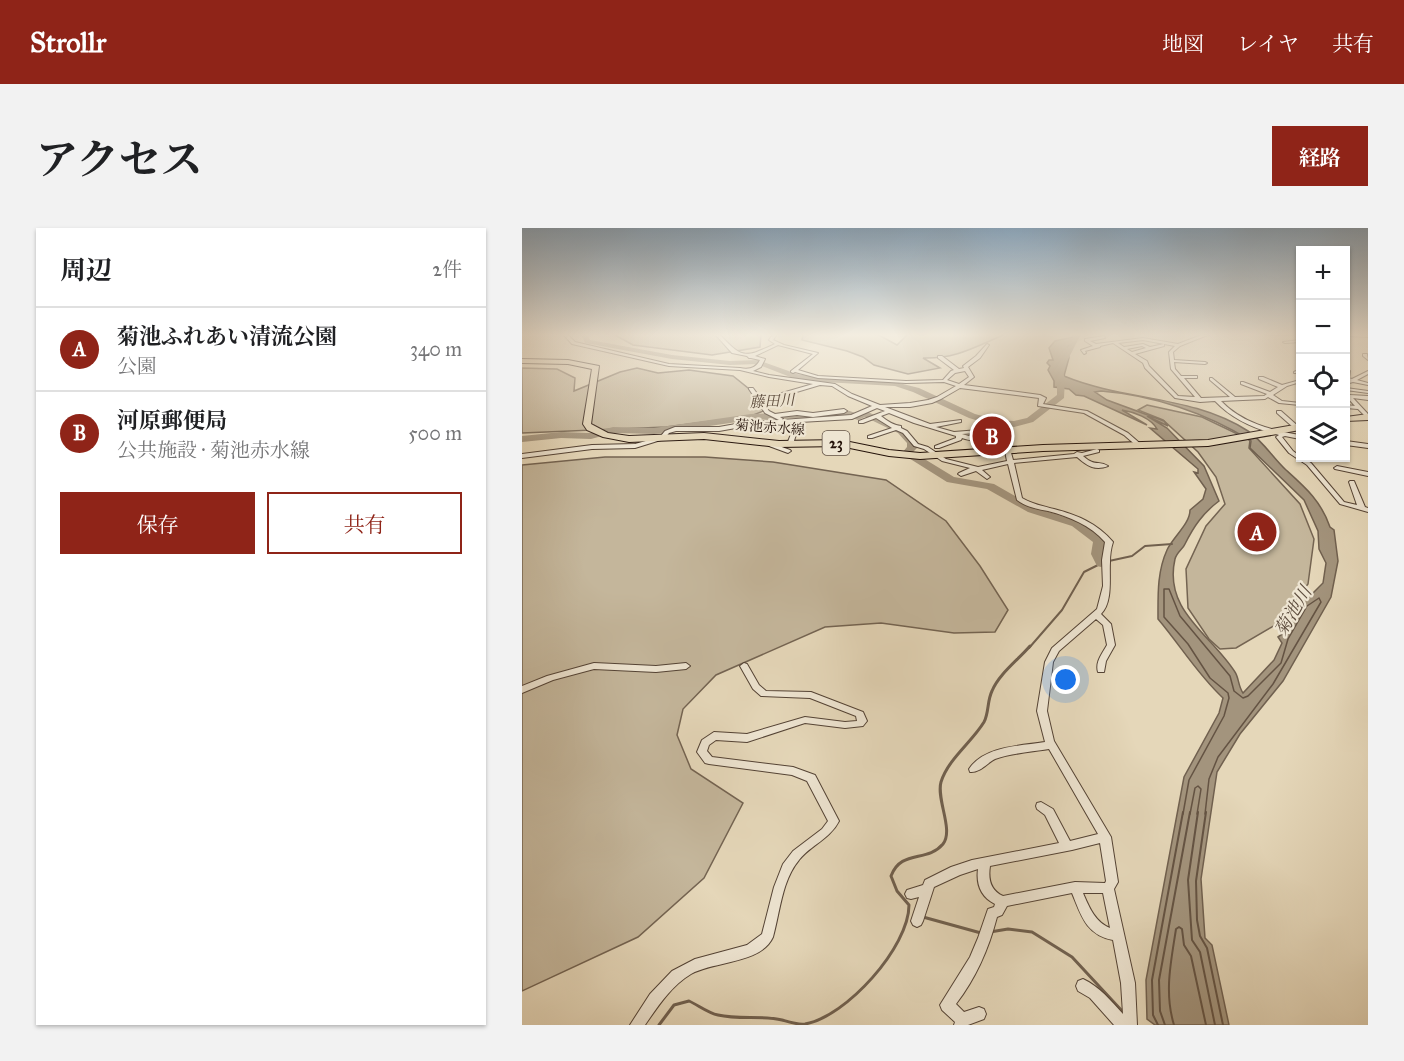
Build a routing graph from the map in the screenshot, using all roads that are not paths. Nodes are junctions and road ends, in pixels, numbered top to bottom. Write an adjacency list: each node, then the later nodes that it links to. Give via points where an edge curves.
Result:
1 (596, 371): 64 (main road, 菊池赤水線 / 23, via 586,420 590,428 629,439)
2 (749, 371): 11 (street)
3 (795, 371): 11 (street); 14 (street, via 810,376)
4 (958, 371): 15 (street)
5 (968, 371): 24 (street, via 972,377)
6 (1151, 371): 33 (street, via 1174,396)
7 (1175, 371): 9 (street)
8 (1368, 371): 16 (street)
9 (1180, 377): 10 (street); 33 (street)
10 (1195, 377)
11 (784, 378): 17 (street)
12 (1261, 378): 25 (street)
13 (1212, 379): 29 (street)
14 (893, 381): 15 (street); 23 (street)
15 (944, 381): 24 (street)
16 (1350, 382)
17 (820, 383): 36 (street); 38 (street)
18 (1243, 383): 28 (street)
19 (1296, 383): 25 (street)
20 (1350, 384): 21 (street)
21 (1368, 384)
22 (1350, 385): 27 (street)
23 (915, 386)
24 (959, 386): 38 (street, via 931,403 905,408); 70 (street, via 1040,397 1040,405 1085,412 1126,434)
25 (1282, 387): 28 (street)
26 (752, 389): 36 (street)
27 (1368, 392)
28 (1271, 395): 30 (street); 37 (street, via 1281,402)
29 (1233, 398): 30 (street); 35 (street)
30 (1262, 398): 39 (street)
31 (1350, 398): 32 (street)
32 (1368, 398)
33 (1200, 399): 35 (street)
34 (1350, 399): 40 (street)
35 (1216, 400): 59 (street, via 1235,417)
36 (761, 401): 44 (street)
37 (1296, 404)
38 (878, 406): 42 (street); 47 (street, via 852,417)
39 (1271, 406)
40 (1364, 407): 46 (street)
41 (844, 411): 47 (street)
42 (889, 411): 45 (street); 53 (street)
43 (1279, 412): 54 (street)
44 (774, 416): 47 (street, via 797,413); 51 (street)
45 (877, 416): 50 (street); 56 (street)
46 (1368, 417): 48 (main road)
47 (816, 418): 52 (street)
48 (1350, 419)
49 (958, 421): 55 (street)
50 (861, 422)
51 (787, 423): 52 (street); 64 (street, via 675,429)
52 (798, 423): 68 (street)
53 (917, 423): 55 (street); 56 (street)
54 (1296, 425)
55 (927, 426): 61 (street)
56 (896, 428): 63 (street); 72 (street, via 916,445)
57 (1296, 428): 59 (main road, 菊池赤水線 / 23)
58 (976, 431): 61 (street)
59 (1280, 433): 62 (street); 70 (main road, 菊池赤水線 / 23); 84 (street, via 1283,444 1309,464 1342,503)
60 (988, 434): 65 (street)
61 (956, 435): 65 (street); 72 (street, via 959,439)
62 (1296, 436)
63 (870, 437)
64 (662, 438): 68 (main road, 菊池赤水線 / 23, via 704,436); 75 (street, via 626,447 592,447)
65 (967, 438): 71 (street, via 997,443)
66 (1350, 444): 67 (street)
67 (1368, 446)
68 (789, 447): 72 (main road, 菊池赤水線 / 23, via 840,443 902,455)
69 (1067, 447): 70 (main road, 菊池赤水線 / 23); 71 (main road, 菊池赤水線 / 23); 74 (street)
70 (1141, 447)
71 (1008, 450): 72 (main road, 菊池赤水線 / 23); 76 (street)
72 (936, 451): 79 (street)
73 (1097, 451): 74 (street)
74 (1079, 455): 76 (street); 77 (street, via 1089,465)
75 (524, 457)
76 (1011, 462): 79 (street); 85 (street, via 1019,499 1081,518 1109,542 1107,585)
77 (1105, 465)
78 (1338, 468): 81 (street)
79 (978, 470): 80 (street); 82 (street)
80 (961, 474)
81 (1368, 474)
82 (987, 477)
83 (1352, 482): 84 (street)
84 (1365, 509)
85 (1097, 615): 88 (street, via 1107,624 1111,645); 90 (street, via 1056,650 1049,662 1042,711)
86 (686, 666): 89 (street, via 594,666)
87 (744, 666): 106 (street, via 764,694 811,695 860,714 862,721 845,725 805,720 747,738 714,736 702,752 709,760 793,771 811,778 834,821 793,859 785,873 767,937 761,944 693,966 673,978)
88 (1101, 670)
89 (522, 690)
90 (1052, 746): 91 (street, via 996,754); 93 (street)
91 (974, 769)
92 (1041, 806): 94 (street, via 1049,812)
93 (1105, 837): 94 (street); 97 (street, via 1112,882)
94 (1066, 845): 95 (street)
95 (985, 863): 98 (street, via 951,873); 100 (street, via 983,885 996,900)
96 (1075, 887): 97 (street); 100 (street); 102 (street, via 1093,925 1105,934)
97 (1108, 888): 102 (street)
98 (926, 889): 99 (street); 101 (street)
99 (911, 894)
100 (1003, 901): 105 (street, via 998,911 992,913 986,938 966,982 943,1003)
101 (917, 921)
102 (1118, 935): 108 (street, via 1128,983)
103 (1083, 986): 107 (street, via 1095,993)
104 (979, 1014): 105 (street)
105 (962, 1023)
106 (637, 1025)
107 (1123, 1025)
108 (1130, 1025)

